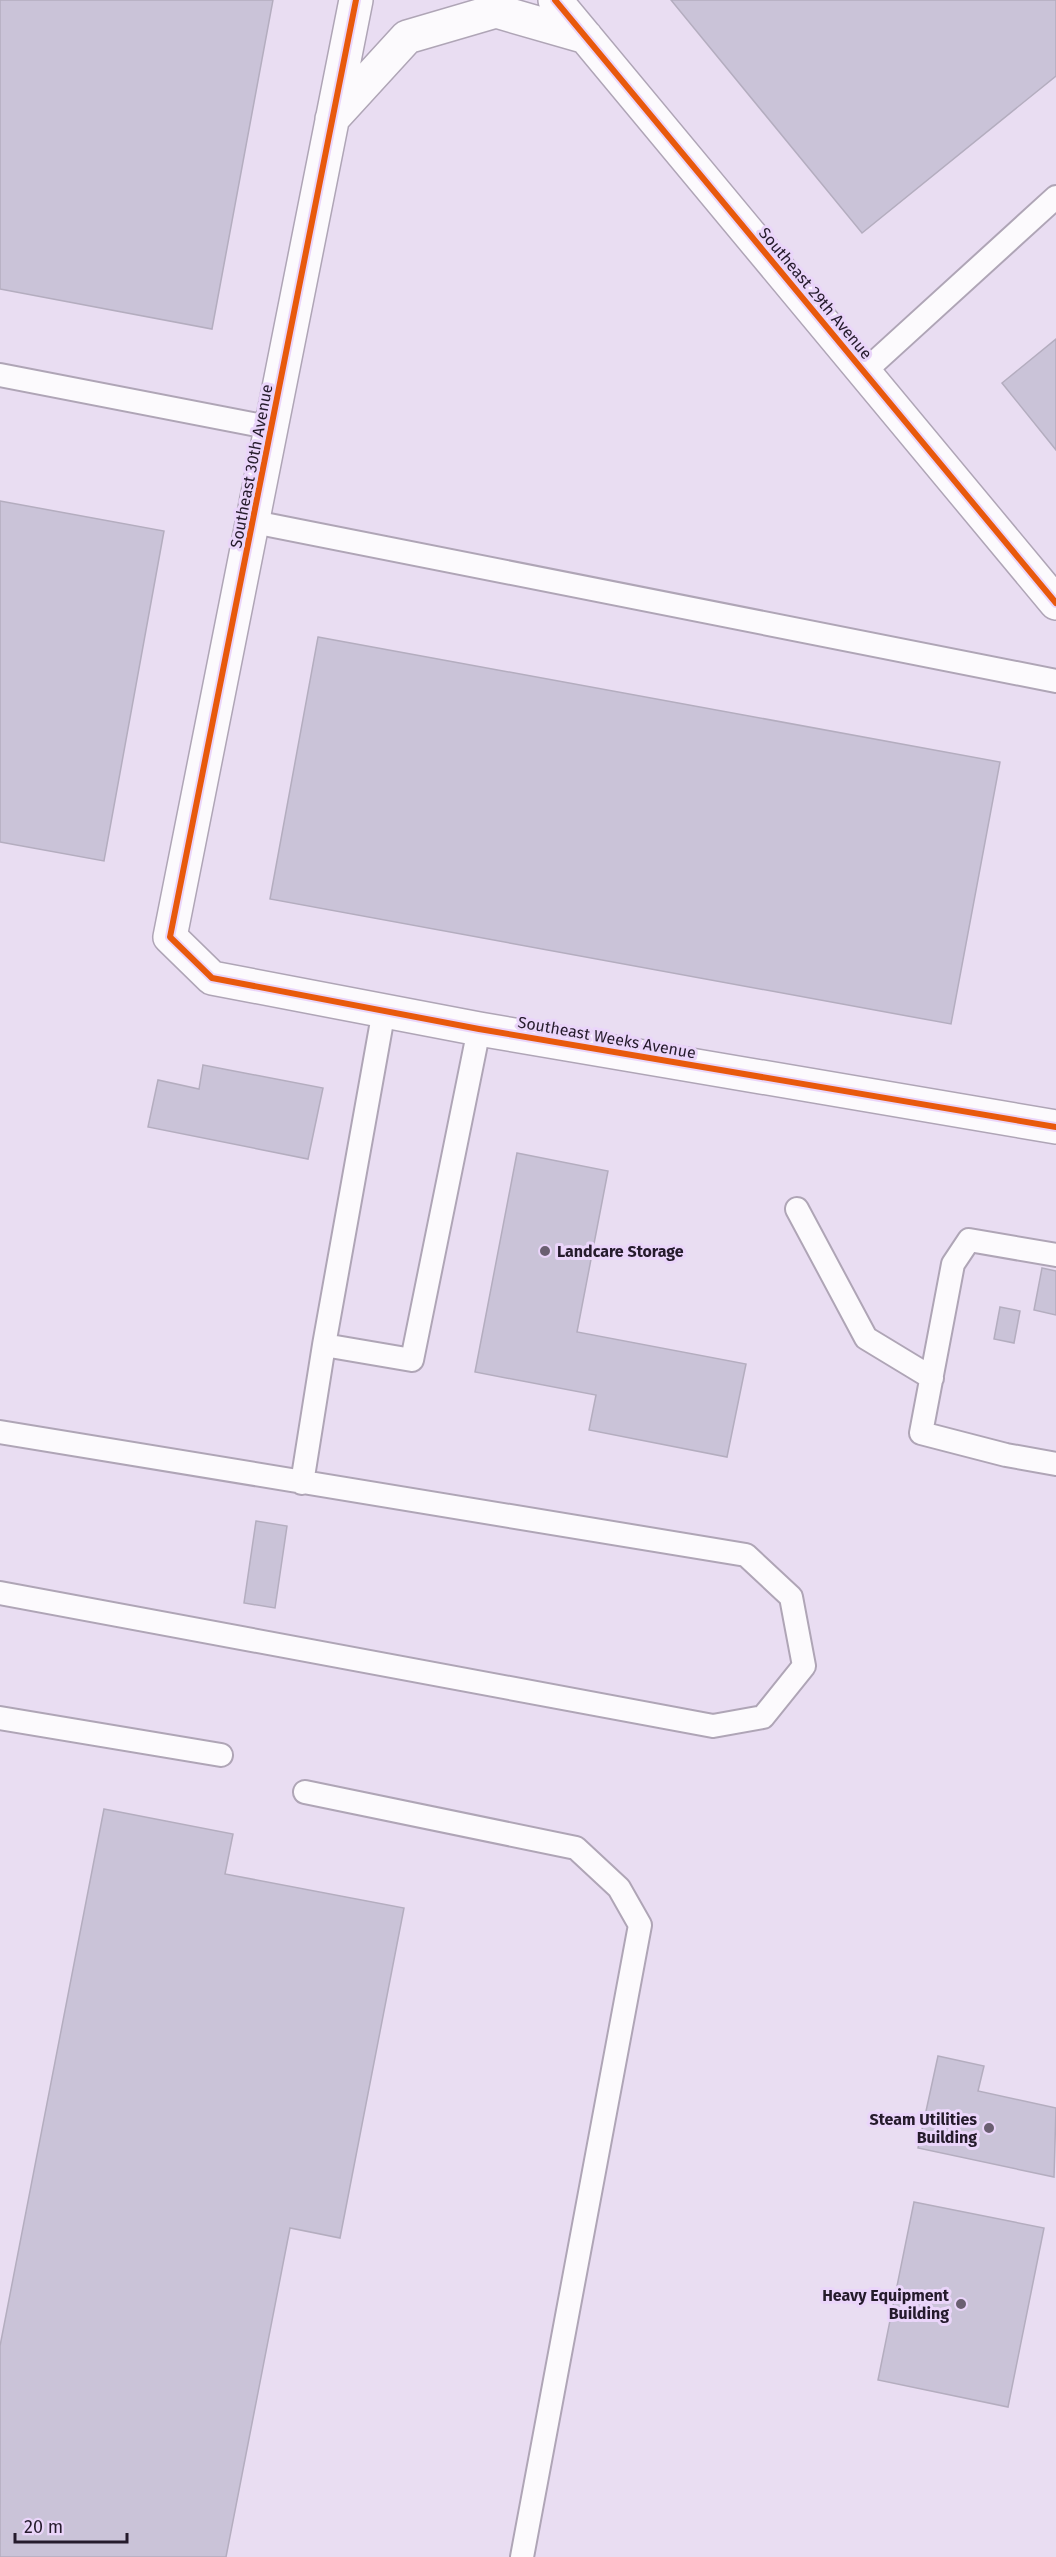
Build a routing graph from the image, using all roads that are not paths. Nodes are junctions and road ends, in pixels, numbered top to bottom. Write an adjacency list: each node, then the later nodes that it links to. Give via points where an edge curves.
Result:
1 (356, 0): 4 (street, Southeast 30th Avenue)
2 (555, 0): 3 (street, Southeast 29th Avenue)
3 (586, 37): 4 (street, via 496,11 407,37); 6 (street, Southeast 29th Avenue)
4 (332, 119): 8 (street, Southeast 30th Avenue)
5 (1056, 197): 6 (lane)
6 (864, 372): 10 (street, Southeast 29th Avenue)
7 (0, 375): 8 (lane)
8 (273, 428): 9 (street, Southeast 30th Avenue)
9 (254, 522): 11 (lane); 12 (street, Southeast 30th Avenue)
10 (1056, 603)
11 (1056, 681)
12 (170, 937): 13 (street, Southeast Weeks Avenue, via 212,978)
13 (384, 1010): 14 (street, Southeast Weeks Avenue); 18 (lane)
14 (479, 1029): 15 (street, Southeast Weeks Avenue); 18 (lane, via 412,1359)
15 (1056, 1127)
16 (797, 1209): 19 (lane, via 866,1338)
17 (1056, 1255): 19 (lane, via 969,1240 953,1264)
18 (324, 1345): 22 (lane)
19 (932, 1378): 21 (lane, via 921,1433)
20 (0, 1432): 22 (lane)
21 (1056, 1464)
22 (302, 1483): 23 (lane, via 746,1555 791,1597 804,1666 763,1717 713,1726)
23 (0, 1593)
24 (0, 1718): 25 (lane)
25 (222, 1755)
26 (305, 1792): 27 (lane, via 576,1848 619,1888 640,1925)
27 (522, 2557)

